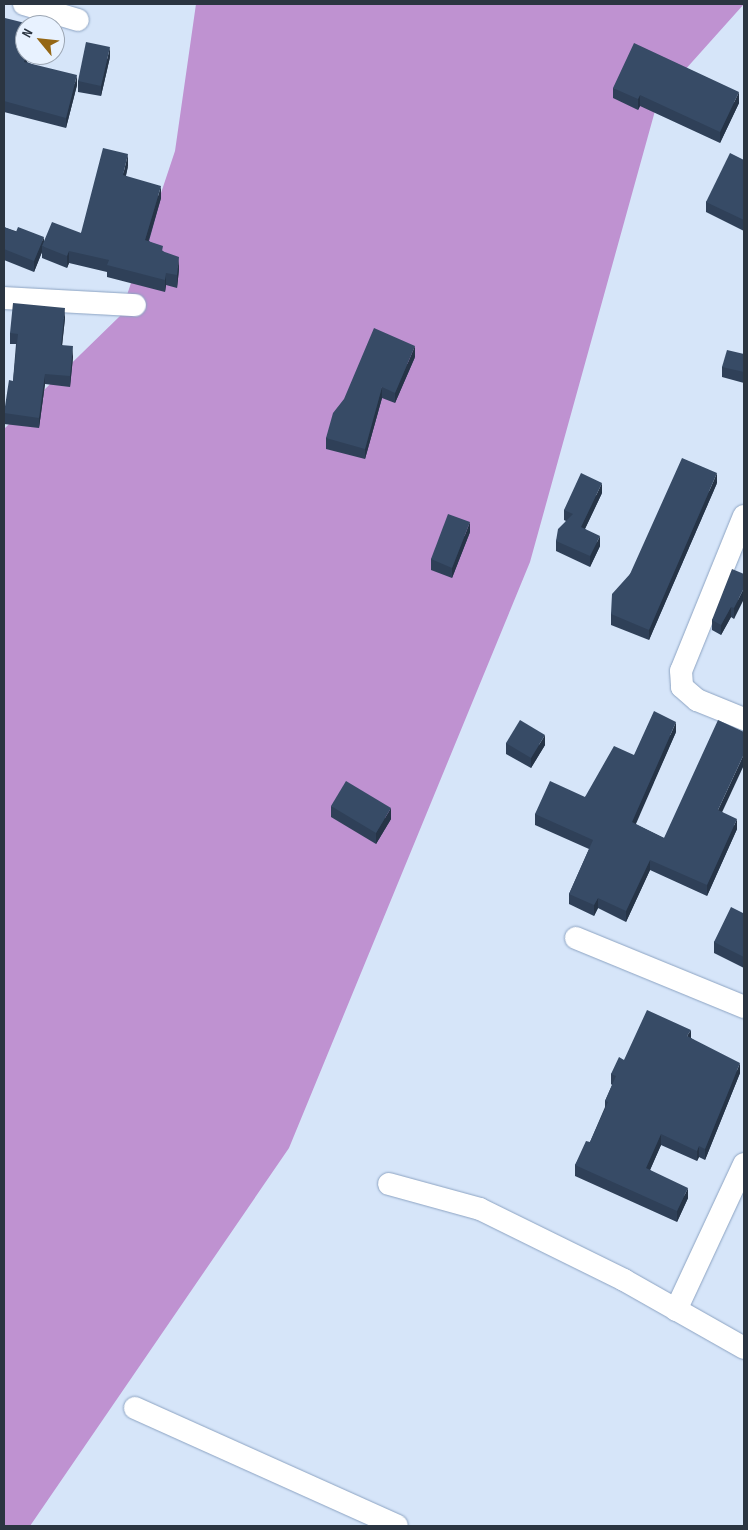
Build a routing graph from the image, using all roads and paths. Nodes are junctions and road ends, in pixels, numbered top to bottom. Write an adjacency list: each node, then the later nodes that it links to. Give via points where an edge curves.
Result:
1 (24, 4): 2 (street)
2 (78, 20)
3 (4, 298): 4 (street)
4 (135, 305)
5 (744, 516): 6 (street, via 681,671 682,686 697,700)
6 (744, 719)
7 (576, 938): 8 (street)
8 (744, 1007)
9 (744, 1164): 11 (street)
10 (389, 1184): 11 (street, via 480,1209 616,1276)
11 (676, 1310): 12 (street)
12 (744, 1348)
13 (136, 1408): 14 (street)
14 (397, 1526)

